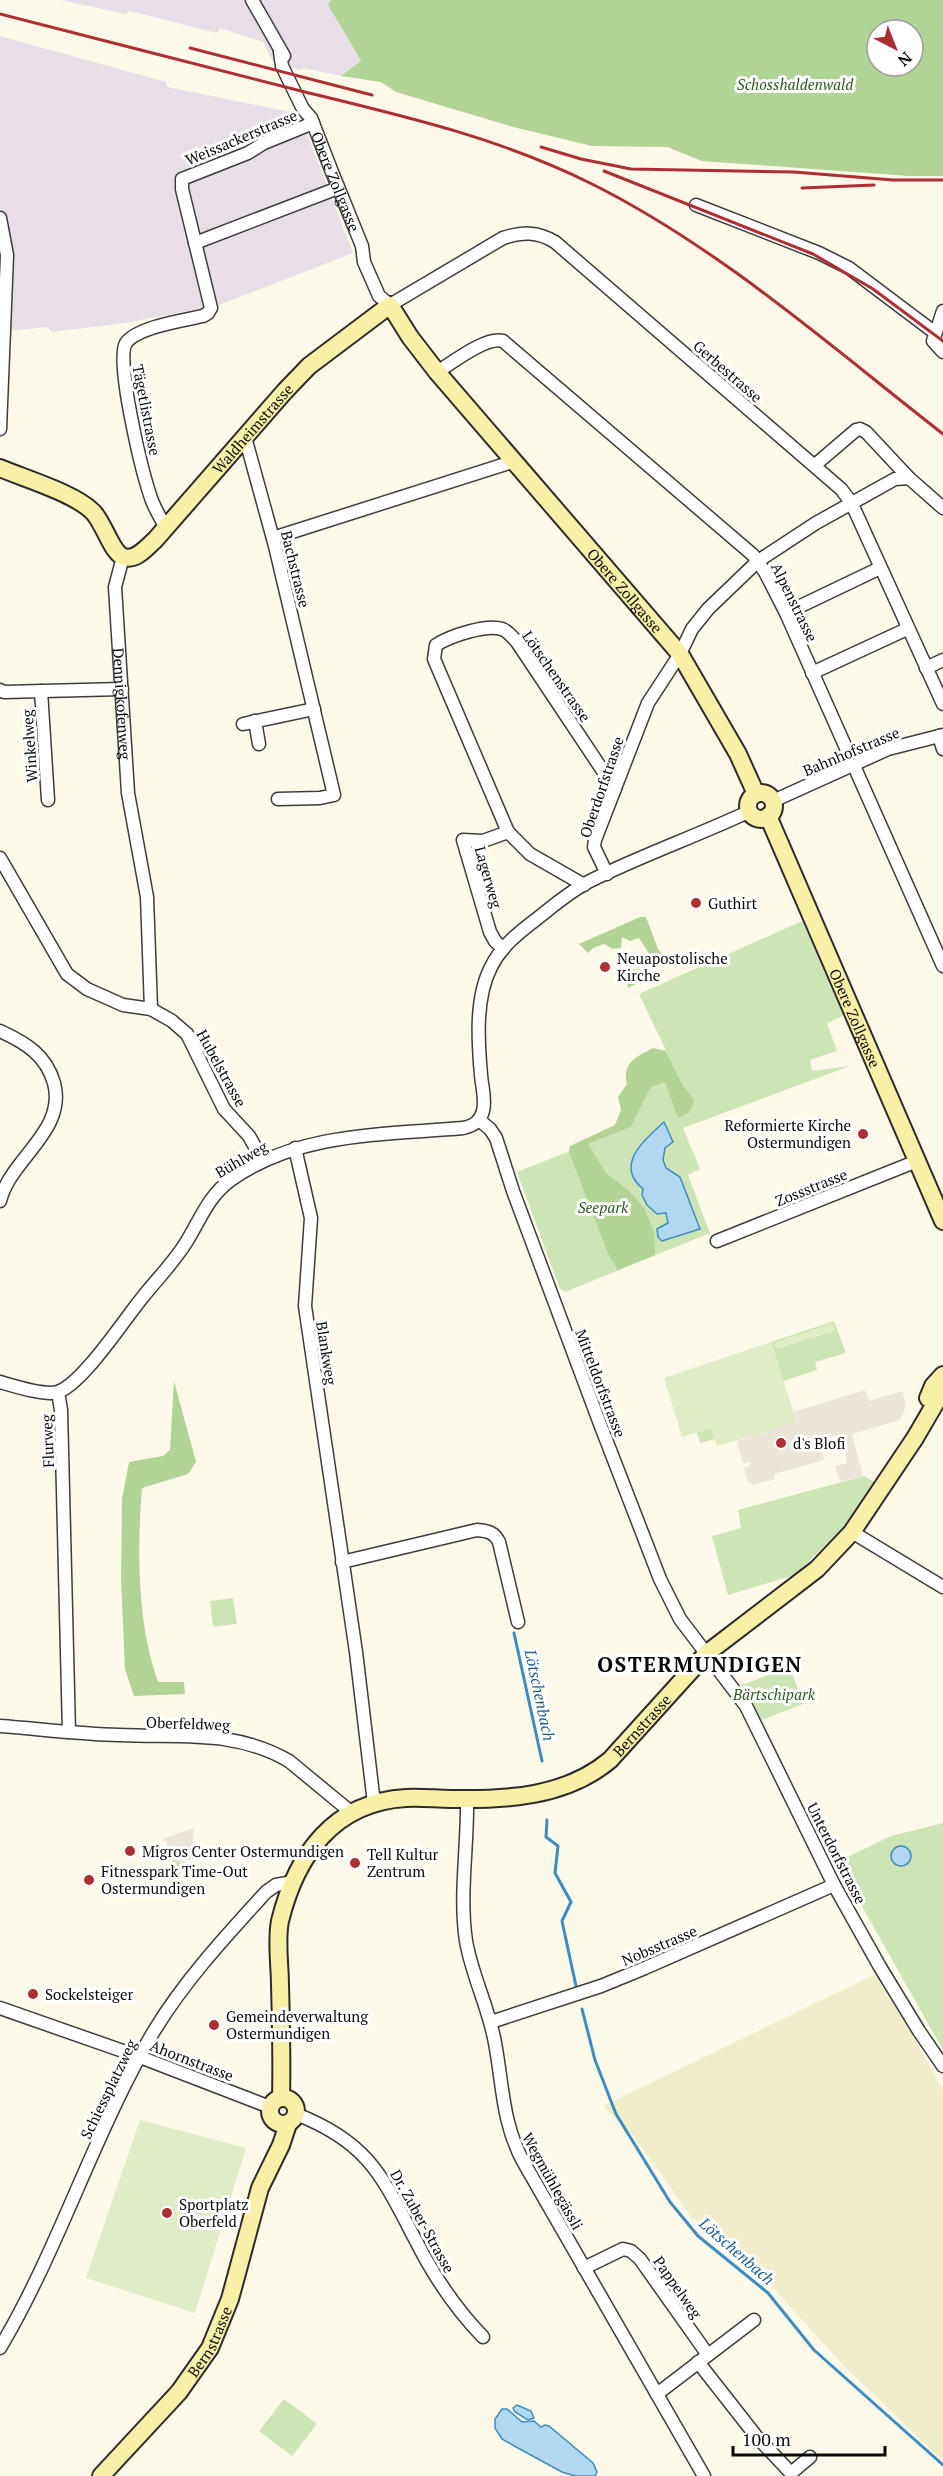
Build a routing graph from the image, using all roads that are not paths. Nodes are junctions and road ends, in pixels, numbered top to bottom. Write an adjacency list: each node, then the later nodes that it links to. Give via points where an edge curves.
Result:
1 (252, 0): 2 (street, Obere Zollgasse)
2 (311, 121): 3 (street, Weissackerstrasse, via 248,153); 4 (street, Obere Zollgasse)
3 (182, 179): 7 (street, Tägetlistrasse)
4 (338, 188): 7 (street); 8 (street, Obere Zollgasse, via 379,296)
5 (696, 205): 10 (street, via 849,268)
6 (0, 218): 13 (street, via 8,255)
7 (195, 243): 21 (street, Tägetlistrasse, via 212,308 208,313 133,337 122,358 150,497)
8 (390, 305): 12 (street, Obere Zollgasse); 14 (street, Waldheimstrasse, via 309,366); 16 (street, Gerbestrasse, via 503,238 523,233 546,236)
9 (943, 311): 10 (street)
10 (934, 332): 11 (street, via 933,341)
11 (943, 352)
12 (437, 372): 15 (street, Obere Zollgasse); 24 (street, Alpenstrasse, via 487,342 503,341)
13 (0, 429)
14 (245, 437): 21 (street, Waldheimstrasse); 22 (street, Bachstrasse)
15 (515, 461): 22 (street); 28 (street, Obere Zollgasse)
16 (815, 465): 18 (street, via 860,429); 19 (street, Gerbestrasse)
17 (0, 468): 23 (street, via 89,508)
18 (904, 478): 19 (street, Oberdorfstrasse); 20 (street)
19 (851, 502): 24 (street, Oberdorfstrasse); 25 (street, Gerbestrasse)
20 (943, 508)
21 (166, 528): 23 (street, Waldheimstrasse, via 138,555)
22 (273, 538): 36 (street, Bachstrasse)
23 (123, 557): 32 (street, Dennigkofenweg, via 115,587)
24 (758, 561): 26 (street, Alpenstrasse); 28 (street, Oberdorfstrasse, via 708,609 692,629)
25 (880, 568): 26 (street); 27 (street, Gerbestrasse)
26 (786, 613): 31 (street, Alpenstrasse)
27 (908, 629): 30 (street, Gerbestrasse); 31 (street)
28 (680, 654): 41 (street, Oberdorfstrasse, via 644,713); 42 (street, Obere Zollgasse, via 738,754)
29 (943, 660): 30 (street)
30 (926, 668): 35 (street, Gerbestrasse)
31 (812, 673): 40 (street, Alpenstrasse)
32 (122, 689): 34 (street, Winkelweg); 53 (street, Dennigkofenweg, via 128,794 147,897)
33 (0, 690): 34 (street, Winkelweg)
34 (41, 691): 44 (street, Winkelweg)
35 (943, 704)
36 (314, 709): 38 (street, via 249,722); 43 (street, Bachstrasse, via 334,795)
37 (941, 736): 39 (street); 40 (street, Bahnhofstrasse, via 888,749)
38 (259, 744)
39 (943, 749)
40 (855, 764): 45 (street, Bahnhofstrasse); 52 (street, Alpenstrasse)
41 (615, 789): 47 (street, Lötschenstrasse, via 517,642 504,629 490,628 449,637 436,645 434,658); 49 (street, Oberdorfstrasse, via 594,845)
42 (756, 794): 45 (street, via 765,793); 46 (street, via 749,803)
43 (278, 799)
44 (48, 800)
45 (771, 809): 46 (street, via 758,818); 58 (street, Obere Zollgasse)
46 (750, 811): 49 (street)
47 (508, 831): 50 (street, via 530,854); 51 (street, Lagerweg, via 483,841 463,840 490,933)
48 (0, 858): 53 (street, Hubelstrasse, via 67,974 87,989 123,1005)
49 (607, 874): 50 (street)
50 (584, 885): 51 (street, via 531,923)
51 (503, 949): 55 (street, via 490,968 481,998 484,1104)
52 (943, 966)
53 (151, 1009): 57 (street, Hubelstrasse, via 187,1034 224,1109 249,1136)
54 (0, 1031): 59 (street, via 39,1055 50,1070 56,1092 55,1112 47,1128)
55 (479, 1120): 56 (street, via 468,1127 327,1140); 73 (street, Mitteldorfstrasse, via 496,1137 660,1579 680,1619)
56 (295, 1148): 57 (street, Bühlweg); 70 (street, Blankweg, via 311,1218 305,1306)
57 (263, 1161): 61 (street, Bühlweg, via 226,1183)
58 (917, 1161): 62 (street, Obere Zollgasse); 63 (street, Zossstrasse)
59 (2, 1186): 60 (street)
60 (0, 1201)
61 (207, 1203): 67 (street, Flurweg, via 179,1252 87,1367)
62 (943, 1221)
63 (717, 1241)
64 (943, 1375): 68 (street, Bernstrasse, via 927,1399)
65 (0, 1382): 67 (street)
66 (943, 1390): 68 (street, Bernstrasse)
67 (58, 1392): 75 (street, Flurweg)
68 (936, 1413): 69 (street, Bernstrasse)
69 (852, 1532): 71 (street); 73 (street, Bernstrasse, via 817,1569)
70 (342, 1562): 72 (street, via 477,1530 489,1531 499,1542); 77 (street, Blankweg)
71 (943, 1587)
72 (518, 1622)
73 (706, 1654): 76 (street, Bernstrasse, via 595,1772 541,1793); 80 (street, Unterdorfstrasse, via 746,1706)
74 (0, 1726): 75 (street, Oberfeldweg)
75 (69, 1732): 78 (street, Oberfeldweg, via 238,1740 289,1761)
76 (467, 1799): 77 (street, Bernstrasse, via 407,1797); 82 (street, Wegmühlegässli, via 464,1922 473,1969)
77 (374, 1803): 78 (street, Bernstrasse)
78 (352, 1813): 79 (street, Bernstrasse, via 329,1828 310,1849)
79 (292, 1882): 83 (street, Schiessplatzweg, via 266,1892 193,1977 162,2018); 85 (street, Bernstrasse, via 288,1901 291,2040)
80 (834, 1885): 82 (street, Nobsstrasse, via 601,1986); 84 (street, Unterdorfstrasse, via 885,1976)
81 (0, 2008): 83 (street, Ahornstrasse)
82 (491, 2022): 86 (street, Wegmühlegässli, via 504,2111 513,2142)
83 (140, 2057): 85 (street, Ahornstrasse); 89 (street, Schiessplatzweg, via 31,2291)
84 (943, 2066)
85 (284, 2111): 88 (street, Dr. Zuber-Strasse, via 333,2131 374,2166 390,2188 438,2280 461,2314); 93 (street, Bernstrasse, via 281,2145 264,2177 230,2299 210,2348 179,2392)
86 (584, 2268): 90 (street, Pappelweg, via 620,2250 631,2251 640,2259); 91 (street, Wegmühlegässli)
87 (754, 2320): 90 (street)
88 (483, 2337)
89 (0, 2348)
90 (703, 2359): 91 (street); 92 (street, Pappelweg, via 756,2436 791,2473)
91 (657, 2394): 94 (street, Wegmühlegässli)
92 (810, 2457)
93 (108, 2473)
94 (704, 2476)

